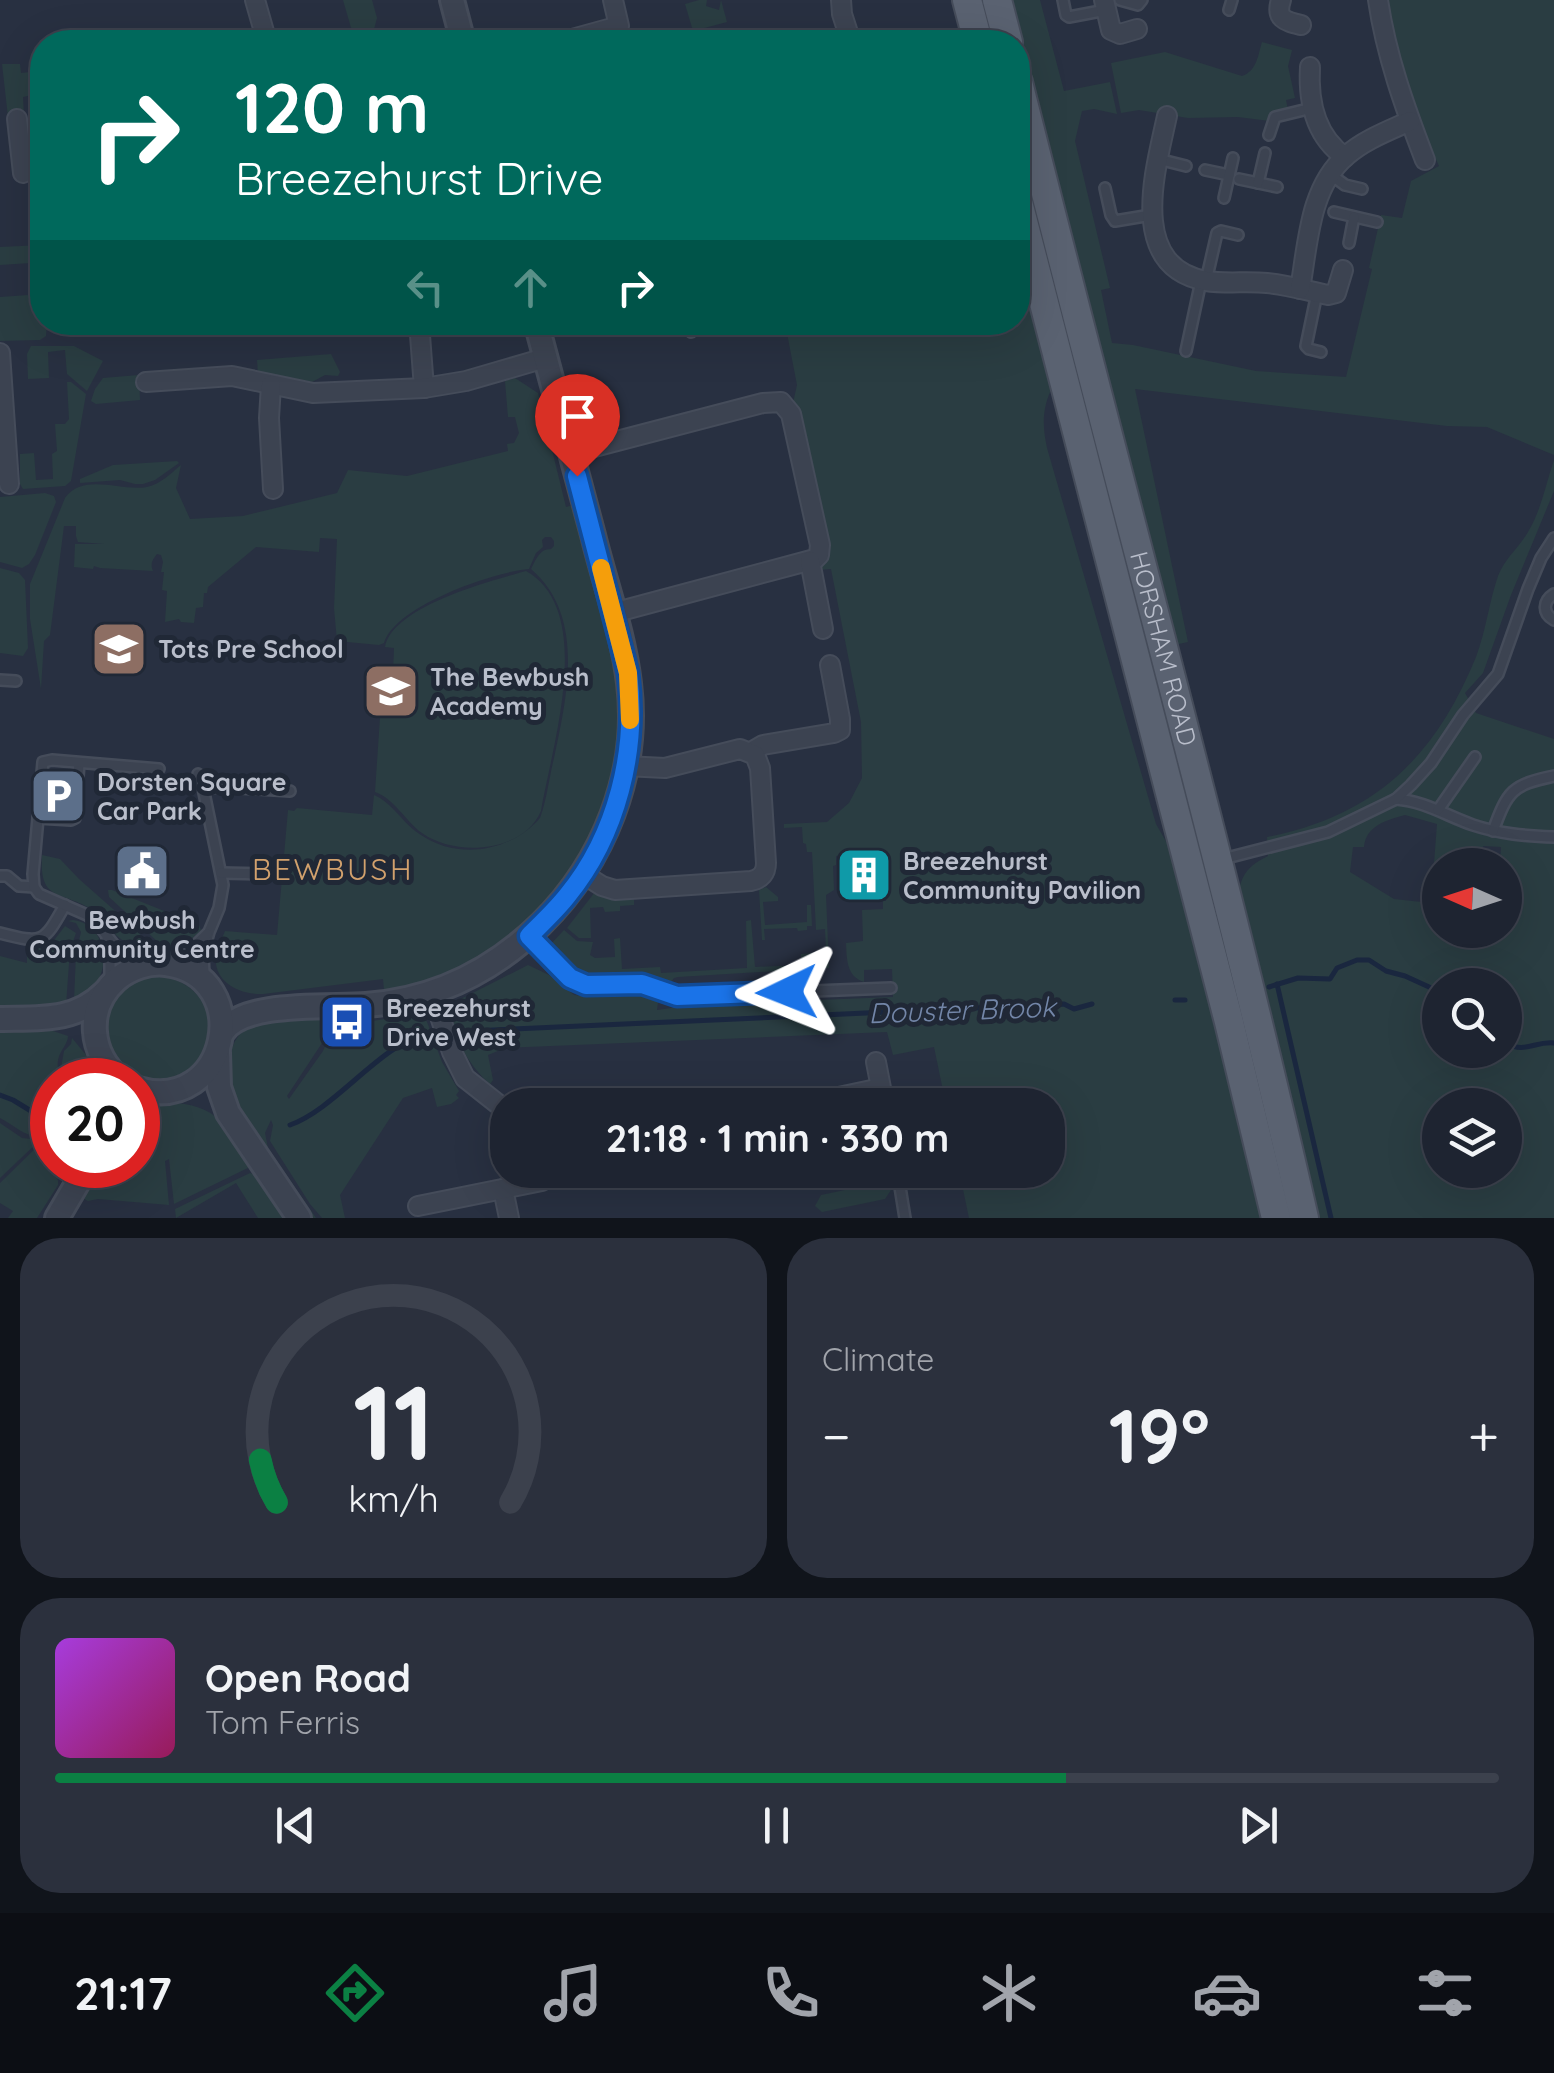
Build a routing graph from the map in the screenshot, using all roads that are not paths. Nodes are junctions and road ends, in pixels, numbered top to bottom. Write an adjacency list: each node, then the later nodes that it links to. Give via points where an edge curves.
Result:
1 (256, 0): 13 (street)
2 (452, 0): 14 (street)
3 (612, 0): 15 (street)
4 (841, 0): 16 (street)
5 (967, 0): 17 (main road)
6 (997, 0): 18 (main road)
7 (1063, 0): 11 (lane, via 1069,17)
8 (1142, 0): 11 (lane)
9 (1378, 0): 24 (street)
10 (1275, 1): 12 (street, via 1283,20)
11 (1110, 3): 19 (street, via 1111,30)
12 (1301, 25)
13 (264, 30)
14 (460, 30)
15 (620, 30)
16 (847, 30)
17 (975, 30)
18 (1005, 30)
19 (1138, 30)
20 (1310, 66): 21 (street)
21 (1313, 108): 26 (lane, via 1275,118); 30 (street, via 1328,142)
22 (1167, 116): 32 (street)
23 (17, 119): 27 (street)
24 (1410, 121): 30 (street); 33 (street)
25 (1030, 130): 91 (main road, HORSHAM ROAD)
26 (1269, 135)
27 (21, 151): 28 (street); 36 (street)
28 (0, 153)
29 (1265, 153): 39 (lane)
30 (1345, 156): 37 (street)
31 (1232, 158): 38 (lane)
32 (1158, 160): 34 (lane); 45 (street)
33 (1425, 160)
34 (1186, 166)
35 (1204, 170): 38 (lane)
36 (23, 173)
37 (1330, 174): 42 (lane); 53 (street, via 1314,211)
38 (1234, 177): 39 (lane); 43 (lane)
39 (1258, 183): 40 (lane)
40 (1276, 187)
41 (1105, 188): 45 (lane, via 1115,221)
42 (1362, 189)
43 (1224, 198)
44 (1334, 212): 46 (lane)
45 (1151, 215): 52 (street, via 1169,260)
46 (1354, 217): 47 (lane); 49 (lane)
47 (1377, 222)
48 (1238, 234): 52 (lane, via 1218,232)
49 (1348, 244)
50 (1030, 249): 129 (main road, HORSHAM ROAD)
51 (1344, 266): 53 (street, via 1336,293)
52 (1204, 280): 53 (street); 56 (lane)
53 (1308, 291): 57 (lane, via 1306,346)
54 (420, 335): 62 (street)
55 (540, 335): 59 (street)
56 (1186, 351)
57 (1321, 352)
58 (0, 353): 63 (street)
59 (546, 358): 62 (street); 64 (street)
60 (146, 382): 61 (street, via 232,376)
61 (271, 385): 62 (street, via 313,393); 66 (street)
62 (424, 388)
63 (1, 390): 65 (street)
64 (571, 453): 68 (street, via 781,402 793,423 820,545); 71 (street)
65 (8, 484)
66 (273, 489)
67 (1554, 538): 69 (lane)
68 (810, 561): 71 (street); 73 (street)
69 (1528, 590): 70 (lane); 86 (lane, via 1498,674)
70 (1550, 597): 72 (lane, via 1545,610)
71 (613, 613): 80 (street, via 630,694)
72 (1554, 620)
73 (823, 629)
74 (830, 666): 77 (street, via 840,730)
75 (0, 680): 76 (lane)
76 (16, 681)
77 (751, 752): 80 (street, via 658,768); 94 (street, via 760,768 766,866 760,878 615,890)
78 (1475, 756): 87 (lane)
79 (79, 762): 81 (lane); 88 (lane, via 44,762); 88 (lane, via 75,818)
80 (625, 766): 94 (street, via 608,827)
81 (158, 769)
82 (198, 774): 84 (lane)
83 (1554, 776): 89 (lane, via 1513,790)
84 (203, 788): 85 (lane); 92 (lane)
85 (290, 790)
86 (1396, 799): 87 (lane); 91 (lane, via 1328,832)
87 (1438, 810): 89 (lane)
88 (38, 818): 96 (lane)
89 (1493, 831): 90 (lane)
90 (1554, 836)
91 (1217, 860): 130 (main road, HORSHAM ROAD)
92 (221, 873): 93 (lane); 98 (lane, via 222,896)
93 (264, 874)
94 (583, 874): 100 (street)
95 (0, 876): 96 (lane)
96 (34, 887): 97 (lane)
97 (66, 905): 99 (lane, via 38,941); 101 (lane, via 93,919)
98 (209, 932): 102 (lane); 104 (lane, via 202,964)
99 (0, 933)
100 (529, 936): 106 (street, via 490,965); 107 (street, via 578,982 642,984)
101 (107, 938): 102 (lane, via 127,953); 105 (lane)
102 (167, 965): 104 (street, via 193,974); 105 (street, via 132,970)
103 (891, 988): 107 (lane)
104 (209, 989): 108 (street); 111 (street, via 220,1010)
105 (107, 990): 110 (street, via 78,1012); 113 (street, via 94,1027)
106 (432, 993): 108 (street, via 374,1005); 118 (street, via 465,1078)
107 (684, 996)
108 (268, 1010): 111 (street, via 228,1024)
109 (0, 1019): 110 (street)
110 (42, 1019): 112 (street, via 82,1034)
111 (220, 1043): 116 (street, via 201,1076 185,1087); 119 (street, via 219,1088)
112 (101, 1058)
113 (106, 1058)
114 (876, 1062): 115 (street)
115 (881, 1088)
116 (160, 1090)
117 (160, 1093): 119 (street, via 204,1096)
118 (490, 1098)
119 (228, 1114): 126 (street)
120 (74, 1188): 125 (street)
121 (512, 1188): 123 (street)
122 (900, 1188): 128 (lane)
123 (503, 1190): 124 (street); 127 (street)
124 (418, 1206)
125 (56, 1218)
126 (298, 1218)
127 (509, 1218)
128 (905, 1218)
129 (1276, 1218)
130 (1304, 1218)

